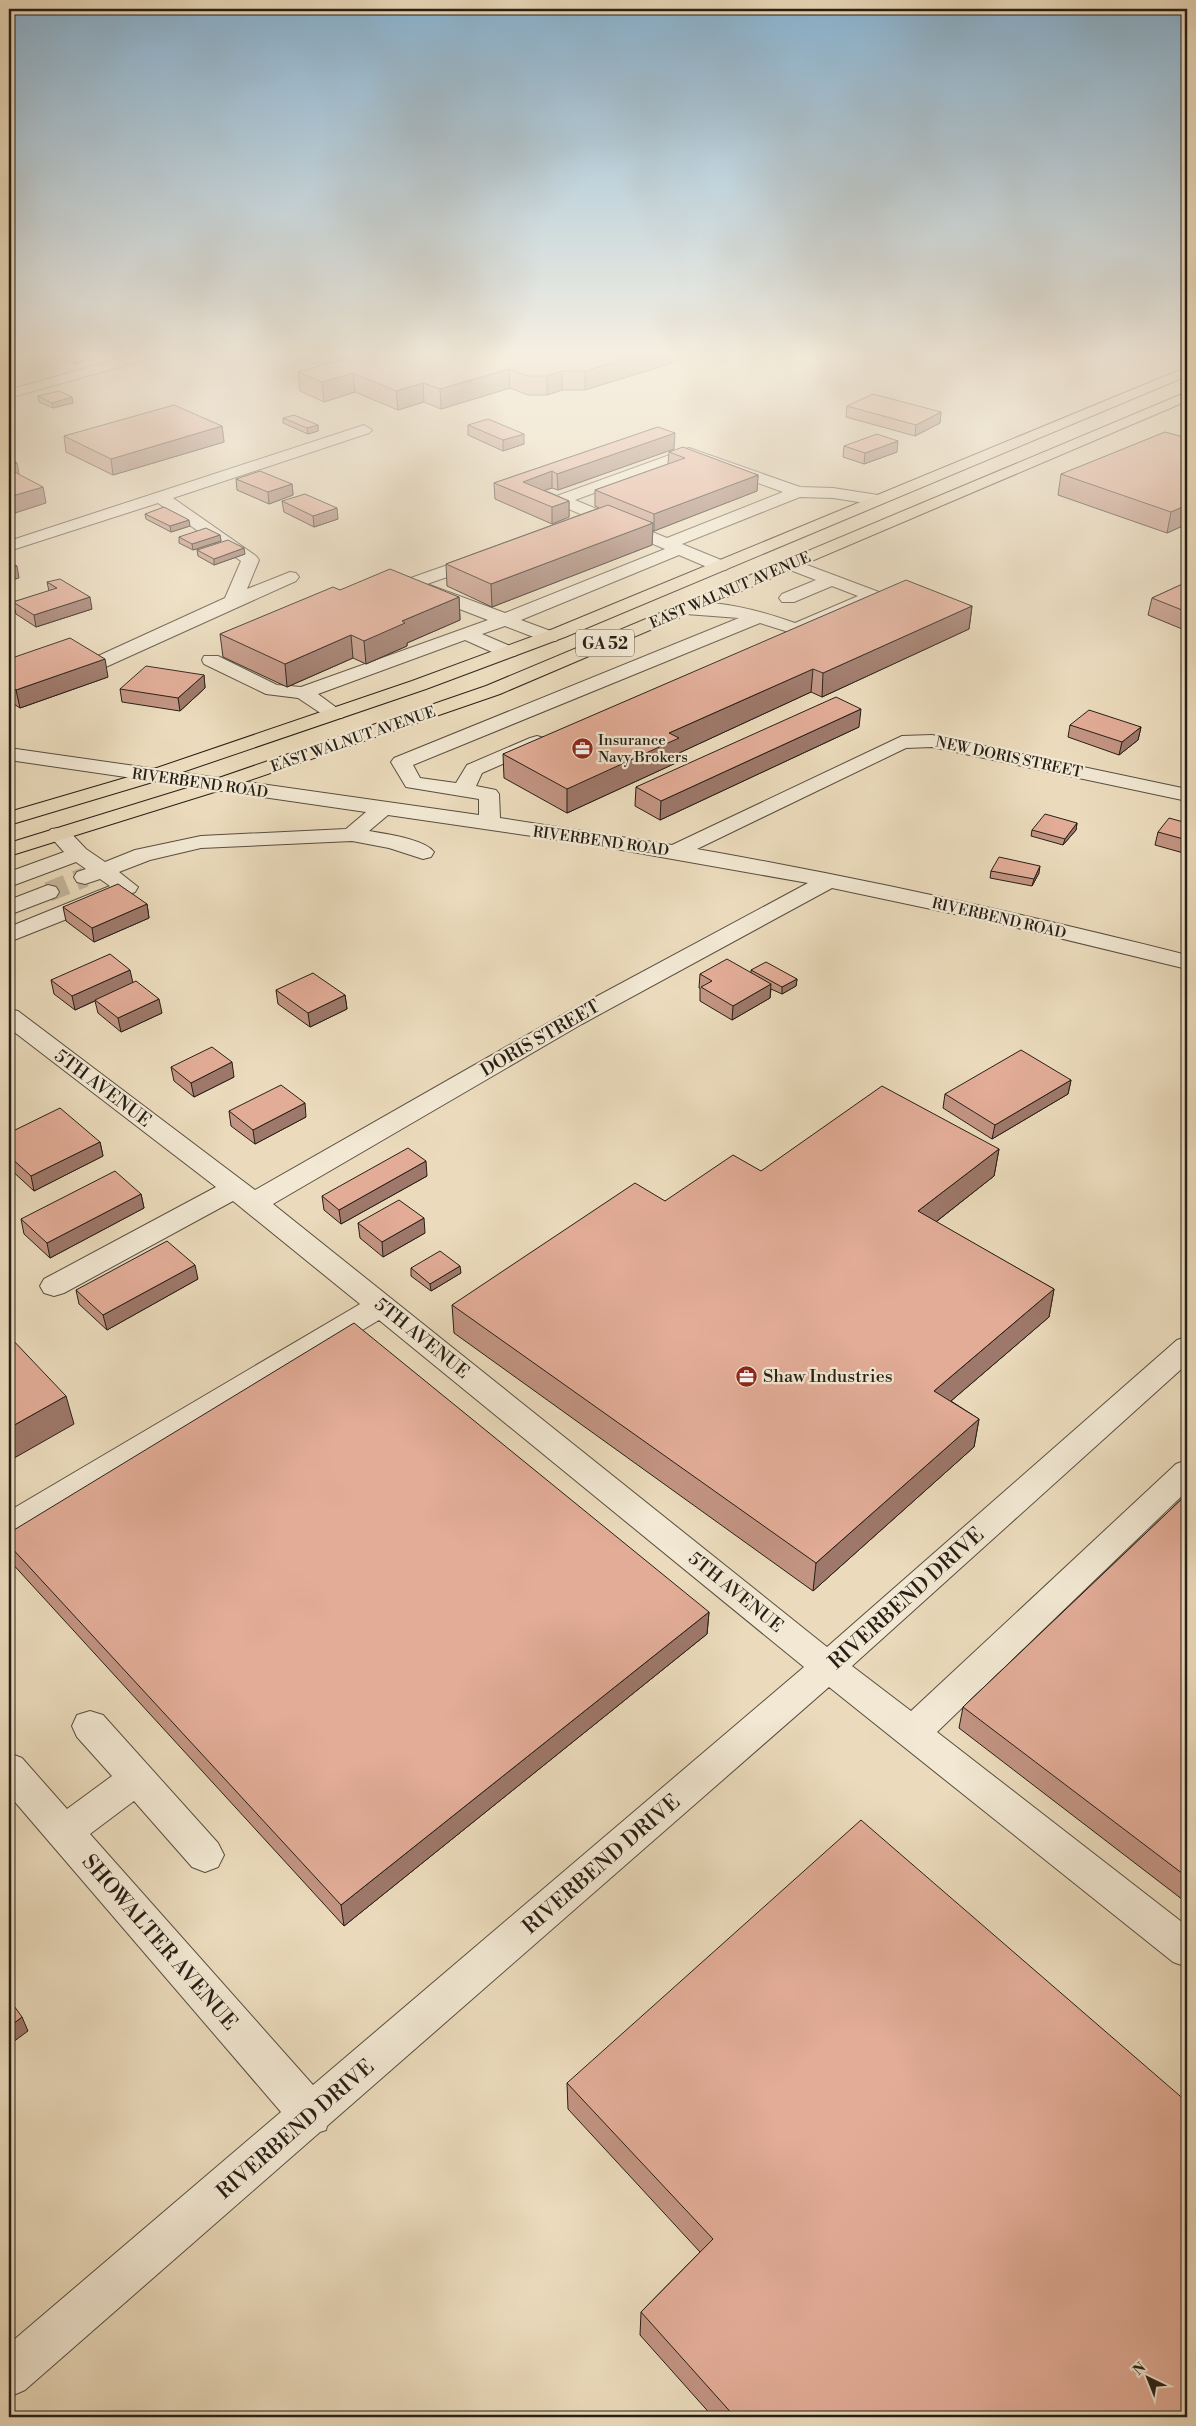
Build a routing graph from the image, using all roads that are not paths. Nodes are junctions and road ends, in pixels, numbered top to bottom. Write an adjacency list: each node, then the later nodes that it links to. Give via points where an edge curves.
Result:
1 (242, 470): 7 (street)
2 (642, 470): 10 (street, via 560,500)
3 (737, 470): 6 (street)
4 (949, 470): 8 (main road, EAST WALNUT AVENUE / GA 52)
5 (1011, 470): 13 (main road, EAST WALNUT AVENUE / GA 52)
6 (798, 492): 8 (street); 10 (street)
7 (161, 497): 9 (street); 12 (street)
8 (878, 500): 14 (main road, EAST WALNUT AVENUE / GA 52)
9 (9, 546)
10 (673, 546): 14 (street); 23 (street)
11 (498, 553): 23 (street, via 411,584)
12 (250, 560): 15 (street); 16 (street)
13 (790, 564): 17 (street); 18 (main road, EAST WALNUT AVENUE / GA 52)
14 (720, 566): 26 (main road, EAST WALNUT AVENUE / GA 52)
15 (290, 577): 16 (street); 20 (street)
16 (243, 578): 20 (street)
17 (832, 580): 19 (street); 24 (street, via 873,596)
18 (737, 586): 21 (main road, EAST WALNUT AVENUE / GA 52); 22 (street, via 762,610)
19 (788, 598)
20 (233, 601): 30 (street)
21 (686, 609): 22 (street, via 729,610); 36 (main road, EAST WALNUT AVENUE / GA 52, via 493,690)
22 (762, 616): 24 (street); 37 (street, via 401,762 413,783)
23 (507, 619): 25 (street); 26 (street)
24 (795, 629): 27 (street)
25 (466, 634): 28 (street); 31 (street)
26 (550, 637): 28 (main road, EAST WALNUT AVENUE / GA 52)
27 (768, 641)
28 (508, 652): 32 (main road, EAST WALNUT AVENUE / GA 52)
29 (211, 660): 31 (street, via 273,690)
30 (56, 682)
31 (303, 692): 32 (street)
32 (335, 714): 35 (main road, EAST WALNUT AVENUE / GA 52)
33 (554, 734): 37 (street, via 474,769)
34 (9, 754): 35 (street, RIVERBEND ROAD)
35 (149, 777): 36 (street, RIVERBEND ROAD); 40 (main road, EAST WALNUT AVENUE / GA 52)
36 (217, 785): 39 (street, RIVERBEND ROAD); 42 (main road, EAST WALNUT AVENUE / GA 52)
37 (463, 790): 41 (street, via 489,794)
38 (1187, 795): 46 (street, NEW DORIS STREET, via 932,741 902,742)
39 (383, 809): 41 (street, RIVERBEND ROAD); 43 (street)
40 (9, 819)
41 (490, 825): 46 (street, RIVERBEND ROAD)
42 (59, 834): 44 (main road, EAST WALNUT AVENUE / GA 52); 47 (street)
43 (352, 835): 45 (street, via 393,842); 48 (street, via 201,842 143,855)
44 (9, 850)
45 (423, 852)
46 (674, 852): 50 (street, RIVERBEND ROAD)
47 (78, 854): 48 (street); 49 (street)
48 (93, 873): 53 (street, via 127,887)
49 (9, 880)
50 (830, 880): 54 (street, RIVERBEND ROAD); 56 (street, DORIS STREET)
51 (48, 892): 52 (street)
52 (9, 908)
53 (9, 935)
54 (1187, 962)
55 (9, 1016): 56 (street, 5TH AVENUE)
56 (245, 1196): 57 (street, DORIS STREET); 58 (street, 5TH AVENUE)
57 (54, 1286)
58 (381, 1305): 61 (street); 62 (street, 5TH AVENUE)
59 (1187, 1347): 62 (street, RIVERBEND DRIVE)
60 (1187, 1472): 64 (street)
61 (9, 1527)
62 (828, 1667): 64 (street, 5TH AVENUE); 70 (street, RIVERBEND DRIVE)
63 (90, 1726): 66 (street)
64 (912, 1733): 69 (street, 5TH AVENUE)
65 (9, 1769): 67 (street, SHOWALTER AVENUE)
66 (137, 1778): 67 (street); 68 (street)
67 (64, 1832): 70 (street, SHOWALTER AVENUE)
68 (205, 1856)
69 (1187, 1949)
70 (311, 2115): 71 (street, RIVERBEND DRIVE)
71 (9, 2374)

